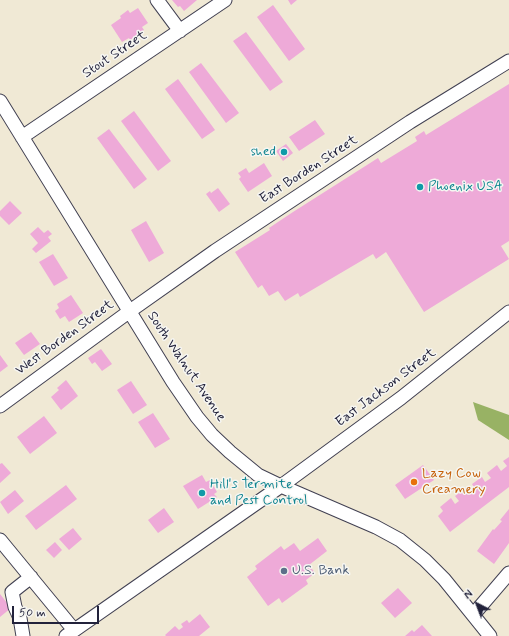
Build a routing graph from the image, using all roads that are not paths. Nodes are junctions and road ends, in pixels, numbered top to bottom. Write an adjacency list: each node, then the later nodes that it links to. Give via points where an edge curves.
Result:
1 (157, 0): 3 (street)
2 (225, 0): 3 (street, Stout Street)
3 (180, 31): 6 (street, Stout Street)
4 (509, 61): 7 (street, East Borden Street, via 410,122 215,251)
5 (0, 101): 6 (street, South Walnut Avenue)
6 (22, 137): 7 (street, South Walnut Avenue)
7 (130, 311): 9 (street, West Borden Street); 10 (street, South Walnut Avenue, via 197,417 212,435 258,475)
8 (509, 312): 10 (street, East Jackson Street, via 401,398)
9 (0, 406)
10 (281, 486): 14 (street, South Walnut Avenue, via 400,540 444,579); 15 (street, East Jackson Street)
11 (0, 540): 13 (street)
12 (509, 573): 14 (street)
13 (31, 577): 15 (street); 16 (street, via 12,592)
14 (473, 615): 17 (street, South Walnut Avenue)
15 (70, 633)
16 (23, 636)
17 (490, 636)

